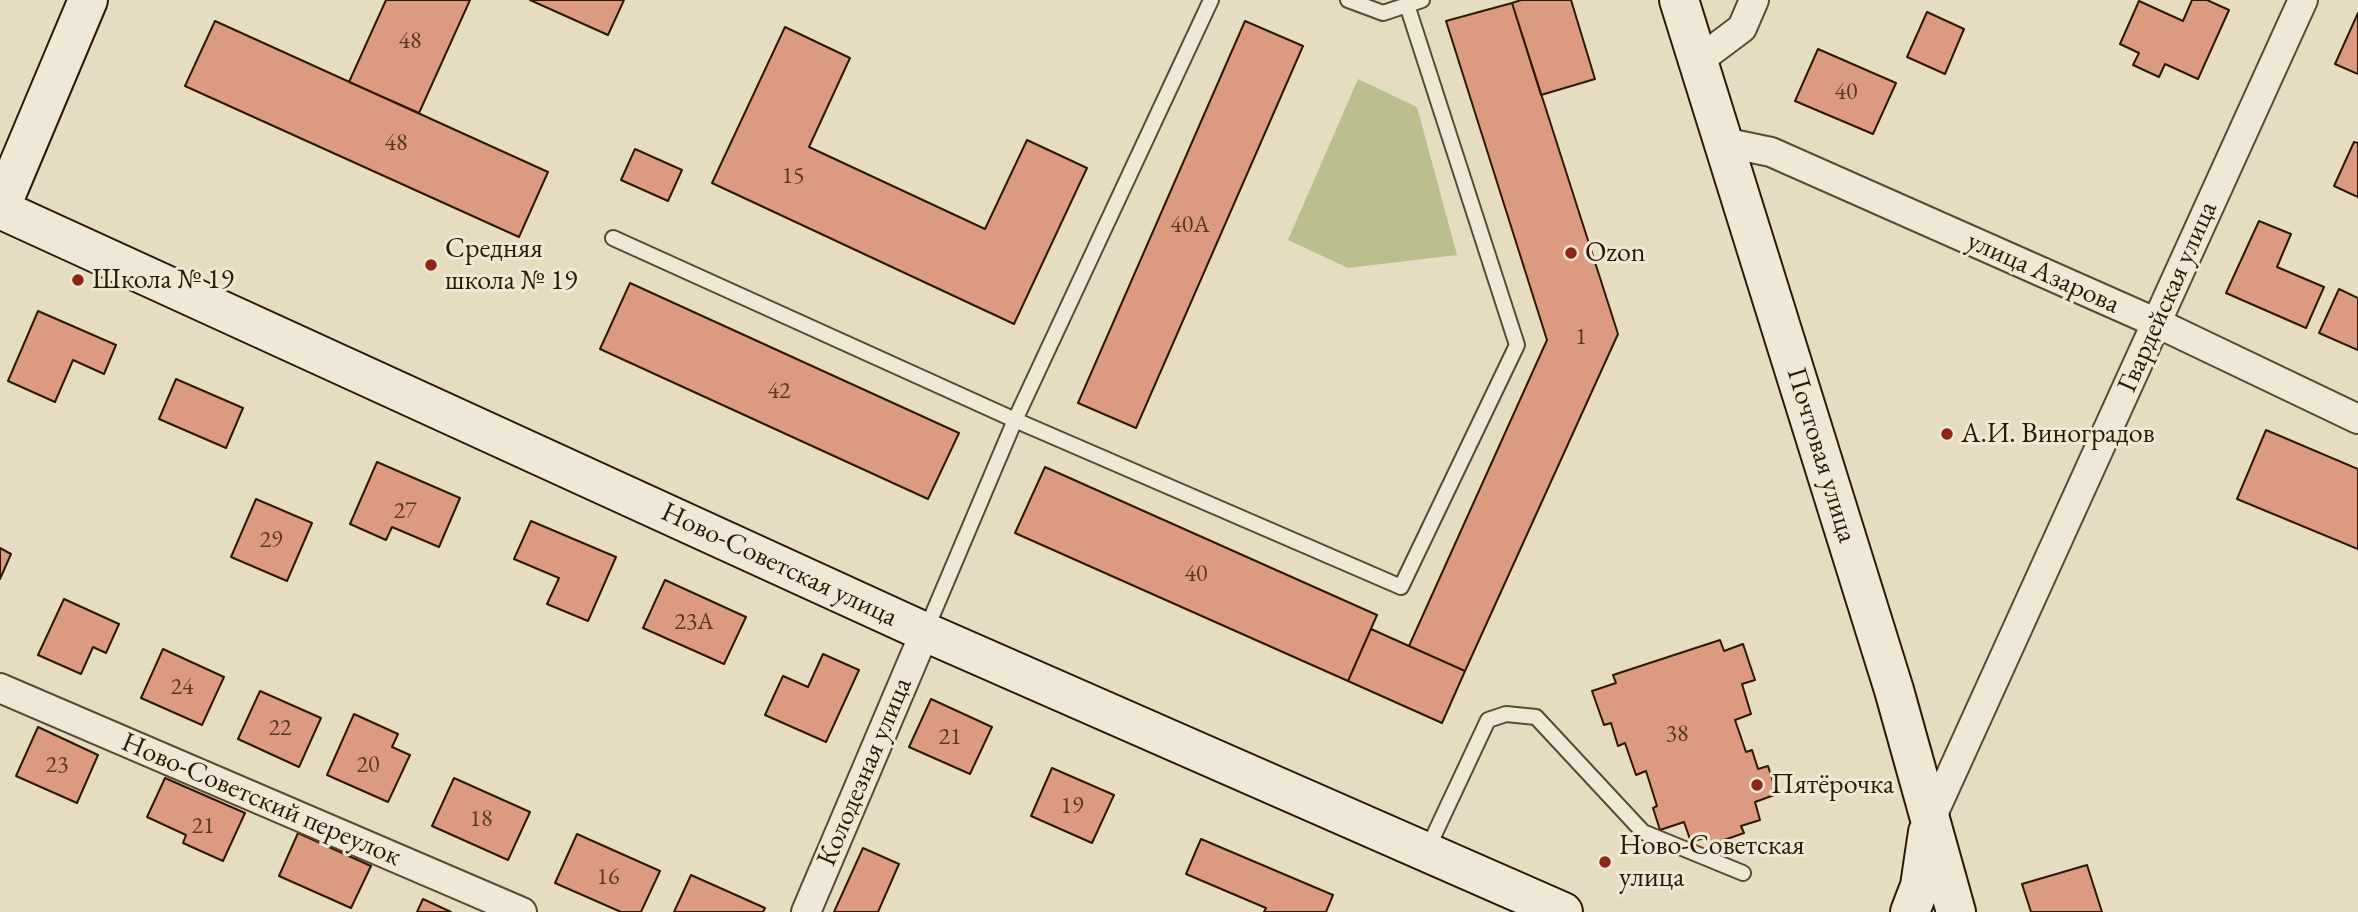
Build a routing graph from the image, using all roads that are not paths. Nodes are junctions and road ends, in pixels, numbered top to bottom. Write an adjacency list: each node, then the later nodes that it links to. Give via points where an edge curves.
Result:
1 (88, 0): 11 (main road)
2 (1211, 0): 15 (lane)
3 (1348, 0): 8 (lane, via 1382,13)
4 (1422, 0): 8 (lane)
5 (1679, 0): 9 (main road, Почтовая улица)
6 (1754, 0): 9 (street, via 1742,28)
7 (2303, 0): 13 (street, Гвардейская улица)
8 (1408, 5): 15 (lane, via 1517,345 1401,587)
9 (1698, 61): 10 (main road, Почтовая улица)
10 (1723, 142): 13 (street, улица Азарова, via 1771,152); 18 (main road, Почтовая улица, via 1894,690)
11 (0, 209): 16 (main road, Ново-Советская улица)
12 (613, 238): 15 (lane)
13 (2157, 323): 14 (street, улица Азарова); 18 (street, Гвардейская улица)
14 (2358, 419)
15 (1015, 420): 16 (lane)
16 (925, 632): 19 (main road, Ново-Советская улица); 22 (street, Колодезная улица)
17 (0, 688): 21 (street, Ново-Советский переулок)
18 (1929, 823): 24 (main road, via 1920,886); 25 (main road, Почтовая улица)
19 (1426, 852): 20 (lane, via 1488,720 1506,714 1536,717 1643,832); 23 (main road, Ново-Советская улица)
20 (1743, 873)
21 (522, 912)
22 (806, 912)
23 (1563, 912)
24 (1910, 912)
25 (1956, 912)

